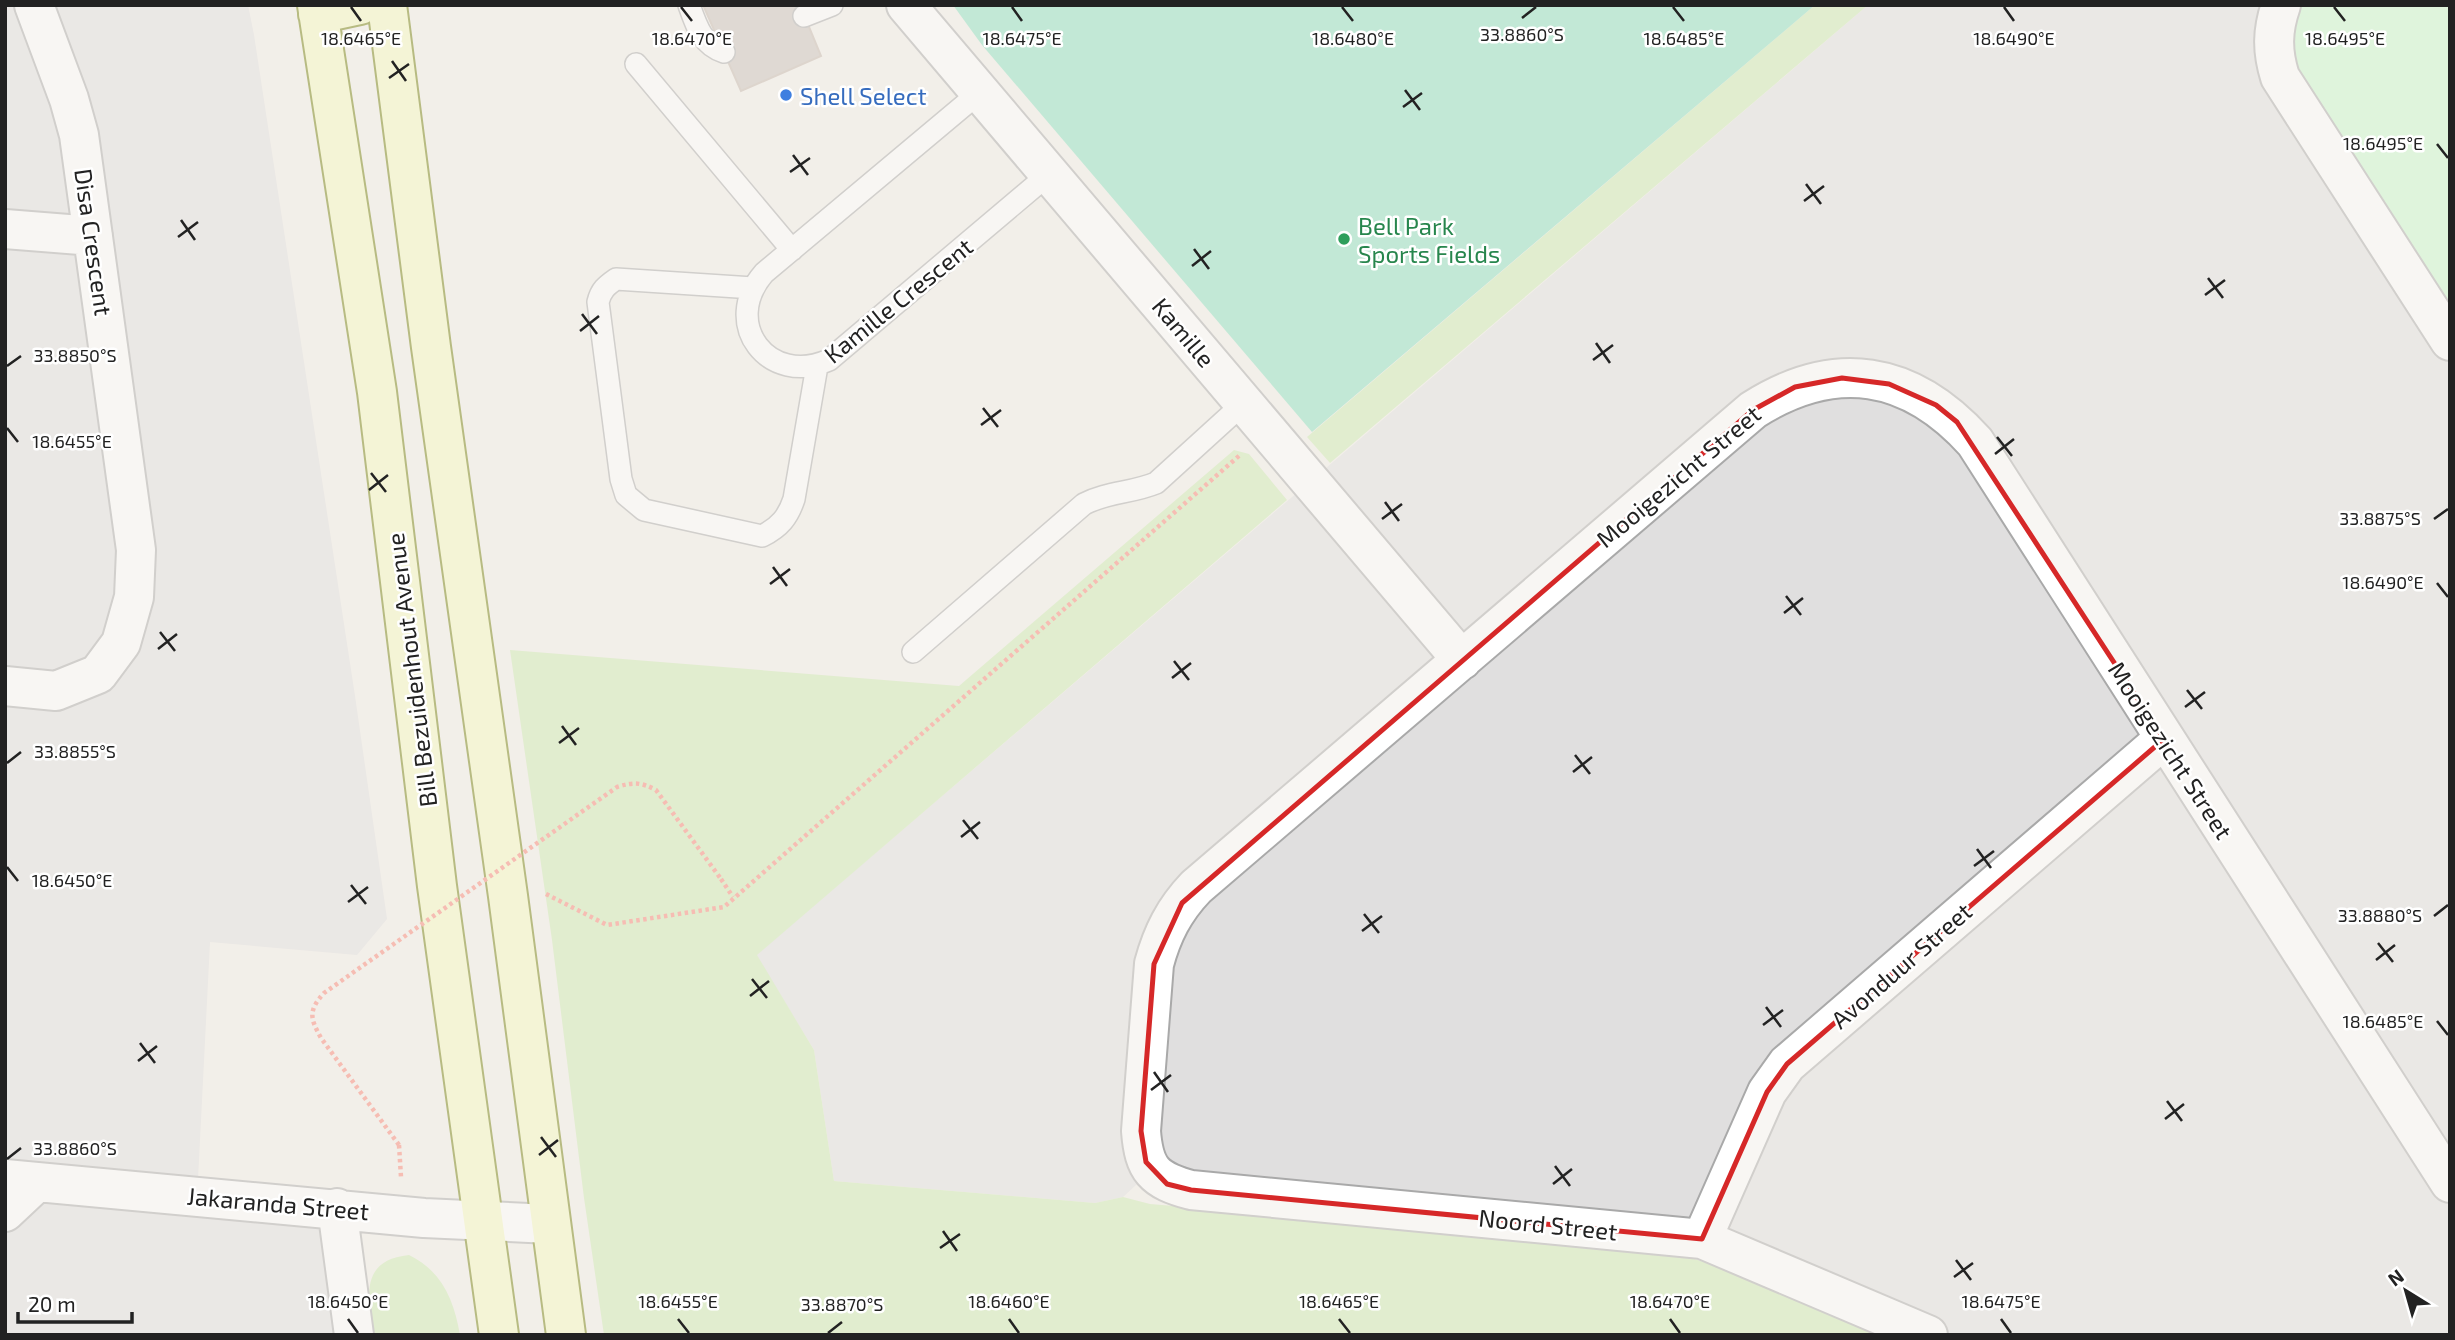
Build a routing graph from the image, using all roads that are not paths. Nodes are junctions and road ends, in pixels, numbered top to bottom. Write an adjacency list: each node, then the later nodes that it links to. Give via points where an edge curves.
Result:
1 (34, 5): 15 (street, Disa Crescent, via 79,135)
2 (360, 5): 8 (main road)
3 (387, 5): 31 (main road)
4 (689, 5): 10 (lane, via 706,42)
5 (832, 5): 9 (lane)
6 (906, 5): 12 (street, Kamille)
7 (2281, 5): 18 (street, via 2273,38 2280,77)
8 (318, 10): 30 (main road, Bill Bezuidenhout Avenue, via 377,392 437,886)
9 (804, 16)
10 (724, 52)
11 (636, 64): 16 (lane)
12 (980, 92): 13 (street, Kamille); 16 (lane)
13 (1049, 174): 19 (lane, Kamille Crescent); 20 (street, Kamille)
14 (5, 229): 15 (street)
15 (93, 236): 23 (street, Disa Crescent, via 136,550 134,597 121,643 98,674 56,691)
16 (792, 250): 17 (lane)
17 (753, 288): 19 (lane, Kamille Crescent, via 746,317 756,345 783,365); 19 (lane, via 615,279 600,294 626,495 644,510 762,536 776,529 794,499)
18 (2450, 341)
19 (817, 366)
20 (1255, 417): 21 (lane, via 1156,483 1084,504); 22 (street, Kamille)
21 (913, 652)
22 (1462, 660): 24 (street, Mooigezicht Street, via 1753,410 1795,387 1842,378 1866,379 1912,392 1936,405 1975,442); 25 (street, Mooigezicht Street, via 1196,887 1170,920 1154,964 1141,1131 1146,1162)
23 (5, 686)
24 (2164, 739): 27 (street, Mooigezicht Street); 32 (street, Avonduur Street, via 1787,1064 1768,1092)
25 (1154, 1173): 32 (street, Noord Street, via 1167,1184 1191,1190)
26 (21, 1180): 28 (street, Jakaranda Street); 29 (street)
27 (2450, 1183)
28 (337, 1208): 30 (street, Jakaranda Street); 33 (street)
29 (5, 1212)
30 (484, 1222): 31 (street, Jakaranda Street); 34 (main road, Bill Bezuidenhout Avenue)
31 (550, 1224): 35 (main road)
32 (1702, 1239): 36 (street, Noord Street)
33 (354, 1335)
34 (499, 1335)
35 (566, 1335)
36 (1928, 1335)

